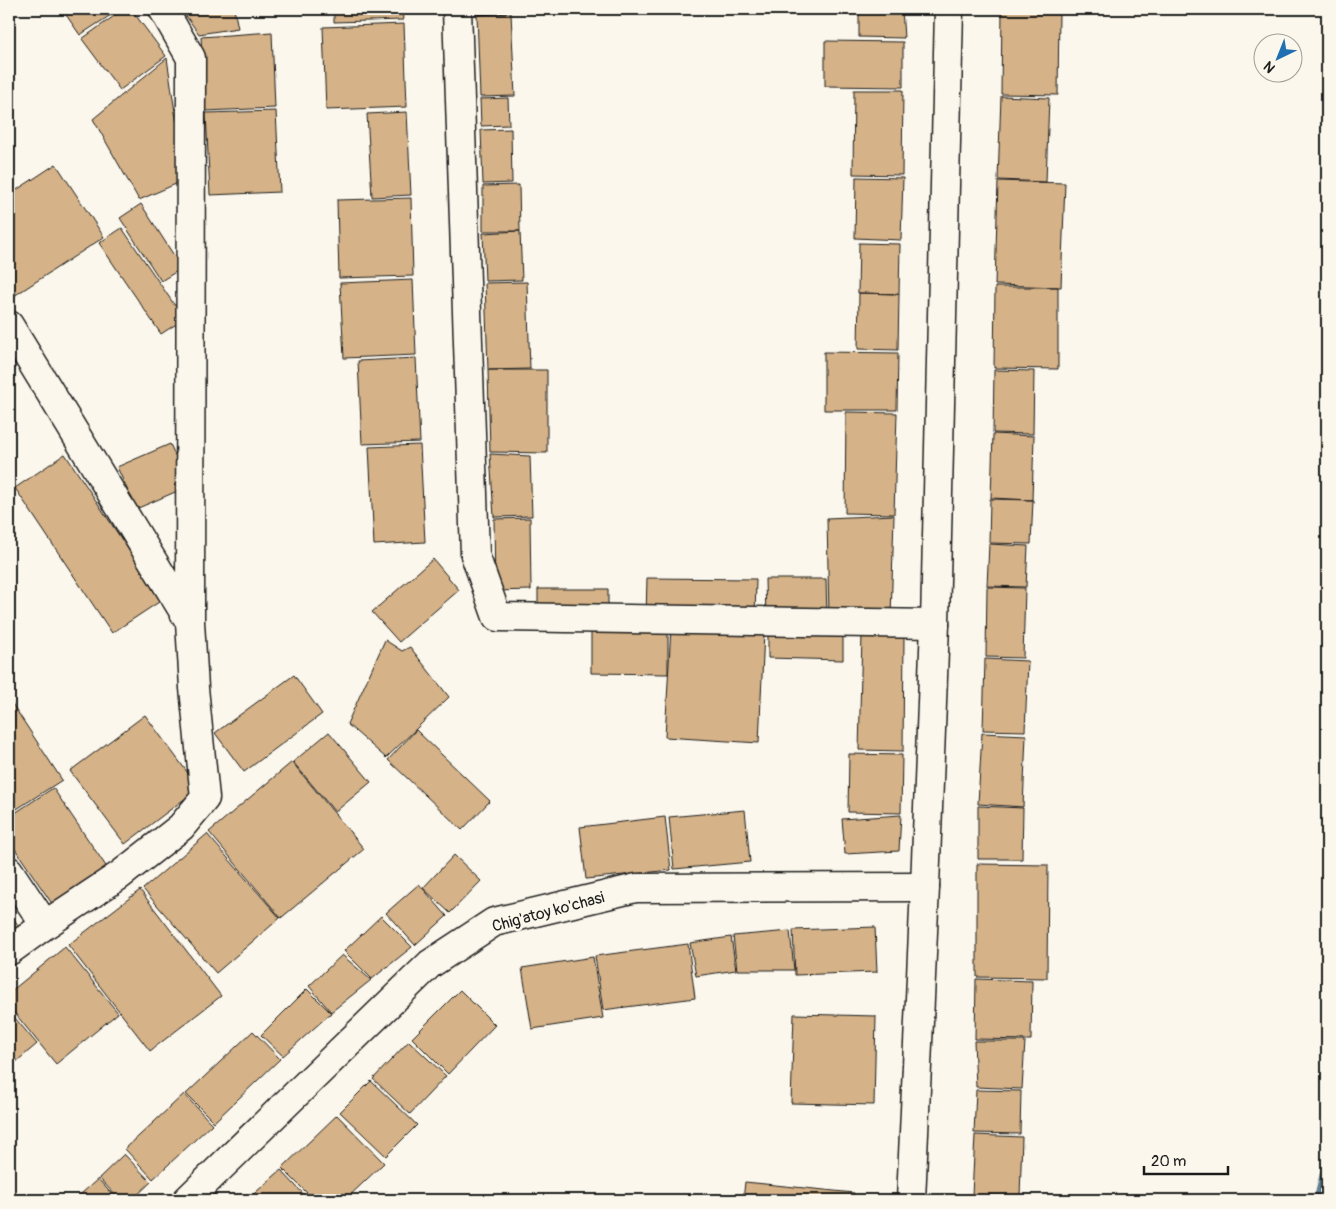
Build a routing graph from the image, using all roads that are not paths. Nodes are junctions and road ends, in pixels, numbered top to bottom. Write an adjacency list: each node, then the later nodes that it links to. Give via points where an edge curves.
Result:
1 (163, 9): 5 (street, via 191,58)
2 (457, 9): 6 (street, via 475,555 497,617)
3 (949, 9): 6 (street)
4 (9, 326): 5 (street)
5 (190, 622): 9 (street, via 204,798 181,827 120,875)
6 (935, 624): 8 (street)
7 (9, 871): 9 (street)
8 (925, 887): 11 (street, Chig'atoy ko'chasi, via 636,888 494,922 430,964); 12 (street)
9 (45, 925): 10 (street)
10 (9, 952)
11 (187, 1200)
12 (911, 1200)

